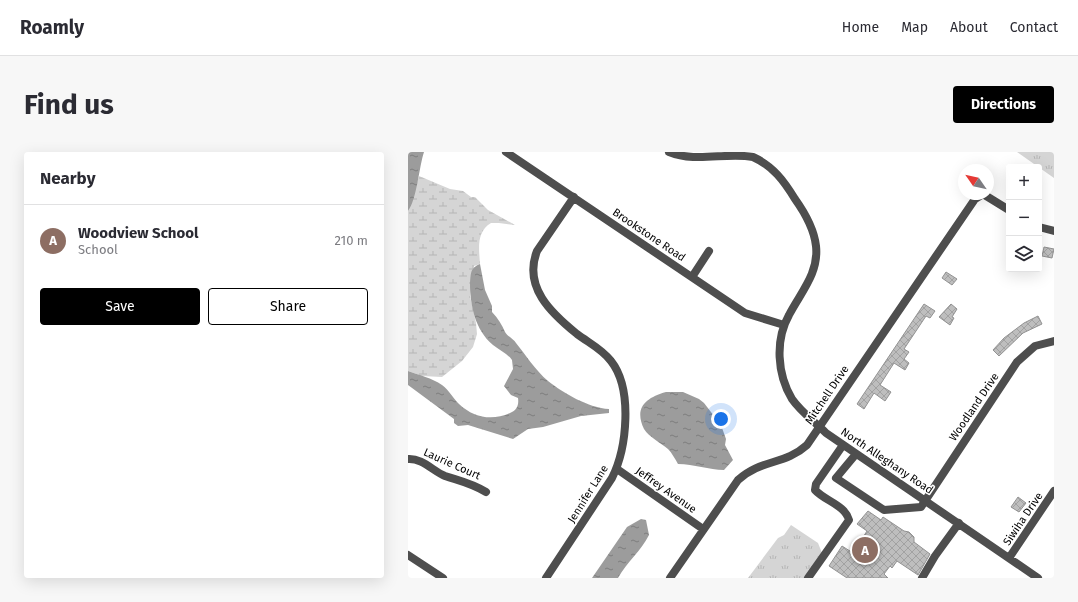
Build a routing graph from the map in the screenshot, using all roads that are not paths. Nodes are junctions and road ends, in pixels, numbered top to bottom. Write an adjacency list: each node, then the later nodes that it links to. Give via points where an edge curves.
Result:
1 (506, 152): 4 (street, Brookstone Road)
2 (669, 152): 3 (street, via 687,157)
3 (742, 153): 10 (street, North Alleghany Road, via 768,166 782,180 804,212 813,233 816,246 813,273)
4 (574, 197): 9 (street, Brookstone Road); 16 (street, Jennifer Lane, via 537,251 533,278 540,296 552,311 577,334 605,354 619,374 624,398 625,432)
5 (1006, 208): 12 (street, Mitchell Drive, via 988,195 975,199)
6 (1042, 228): 7 (street)
7 (1054, 231)
8 (709, 251): 9 (street)
9 (692, 277): 10 (street, Brookstone Road, via 745,312)
10 (784, 325): 12 (street, North Alleghany Road, via 779,347 780,368 784,381 793,400)
11 (1054, 341): 19 (street, Woodland Drive, via 1035,346 1017,362)
12 (819, 426): 13 (street, North Alleghany Road); 21 (street, Mitchell Drive, via 800,451 787,459 754,468 738,480)
13 (843, 445): 14 (street, North Alleghany Road); 27 (street, via 816,484 815,490 847,515 849,520)
14 (856, 454): 19 (street, North Alleghany Road); 19 (street, via 836,478 884,510 921,507)
15 (408, 459): 18 (street, Laurie Court, via 418,460 436,471 473,484)
16 (616, 469): 21 (street, Jeffrey Avenue); 25 (street, Jennifer Lane, via 604,492)
17 (1054, 491): 23 (street, Siwiha Drive)
18 (486, 492)
19 (926, 500): 20 (street, North Alleghany Road)
20 (959, 523): 23 (street, North Alleghany Road); 28 (street)
21 (703, 529): 26 (street, Mitchell Drive)
22 (408, 554): 24 (street)
23 (1009, 558): 29 (street, North Alleghany Road)
24 (443, 578)
25 (546, 578)
26 (670, 578)
27 (808, 578)
28 (922, 578)
29 (1038, 578)

